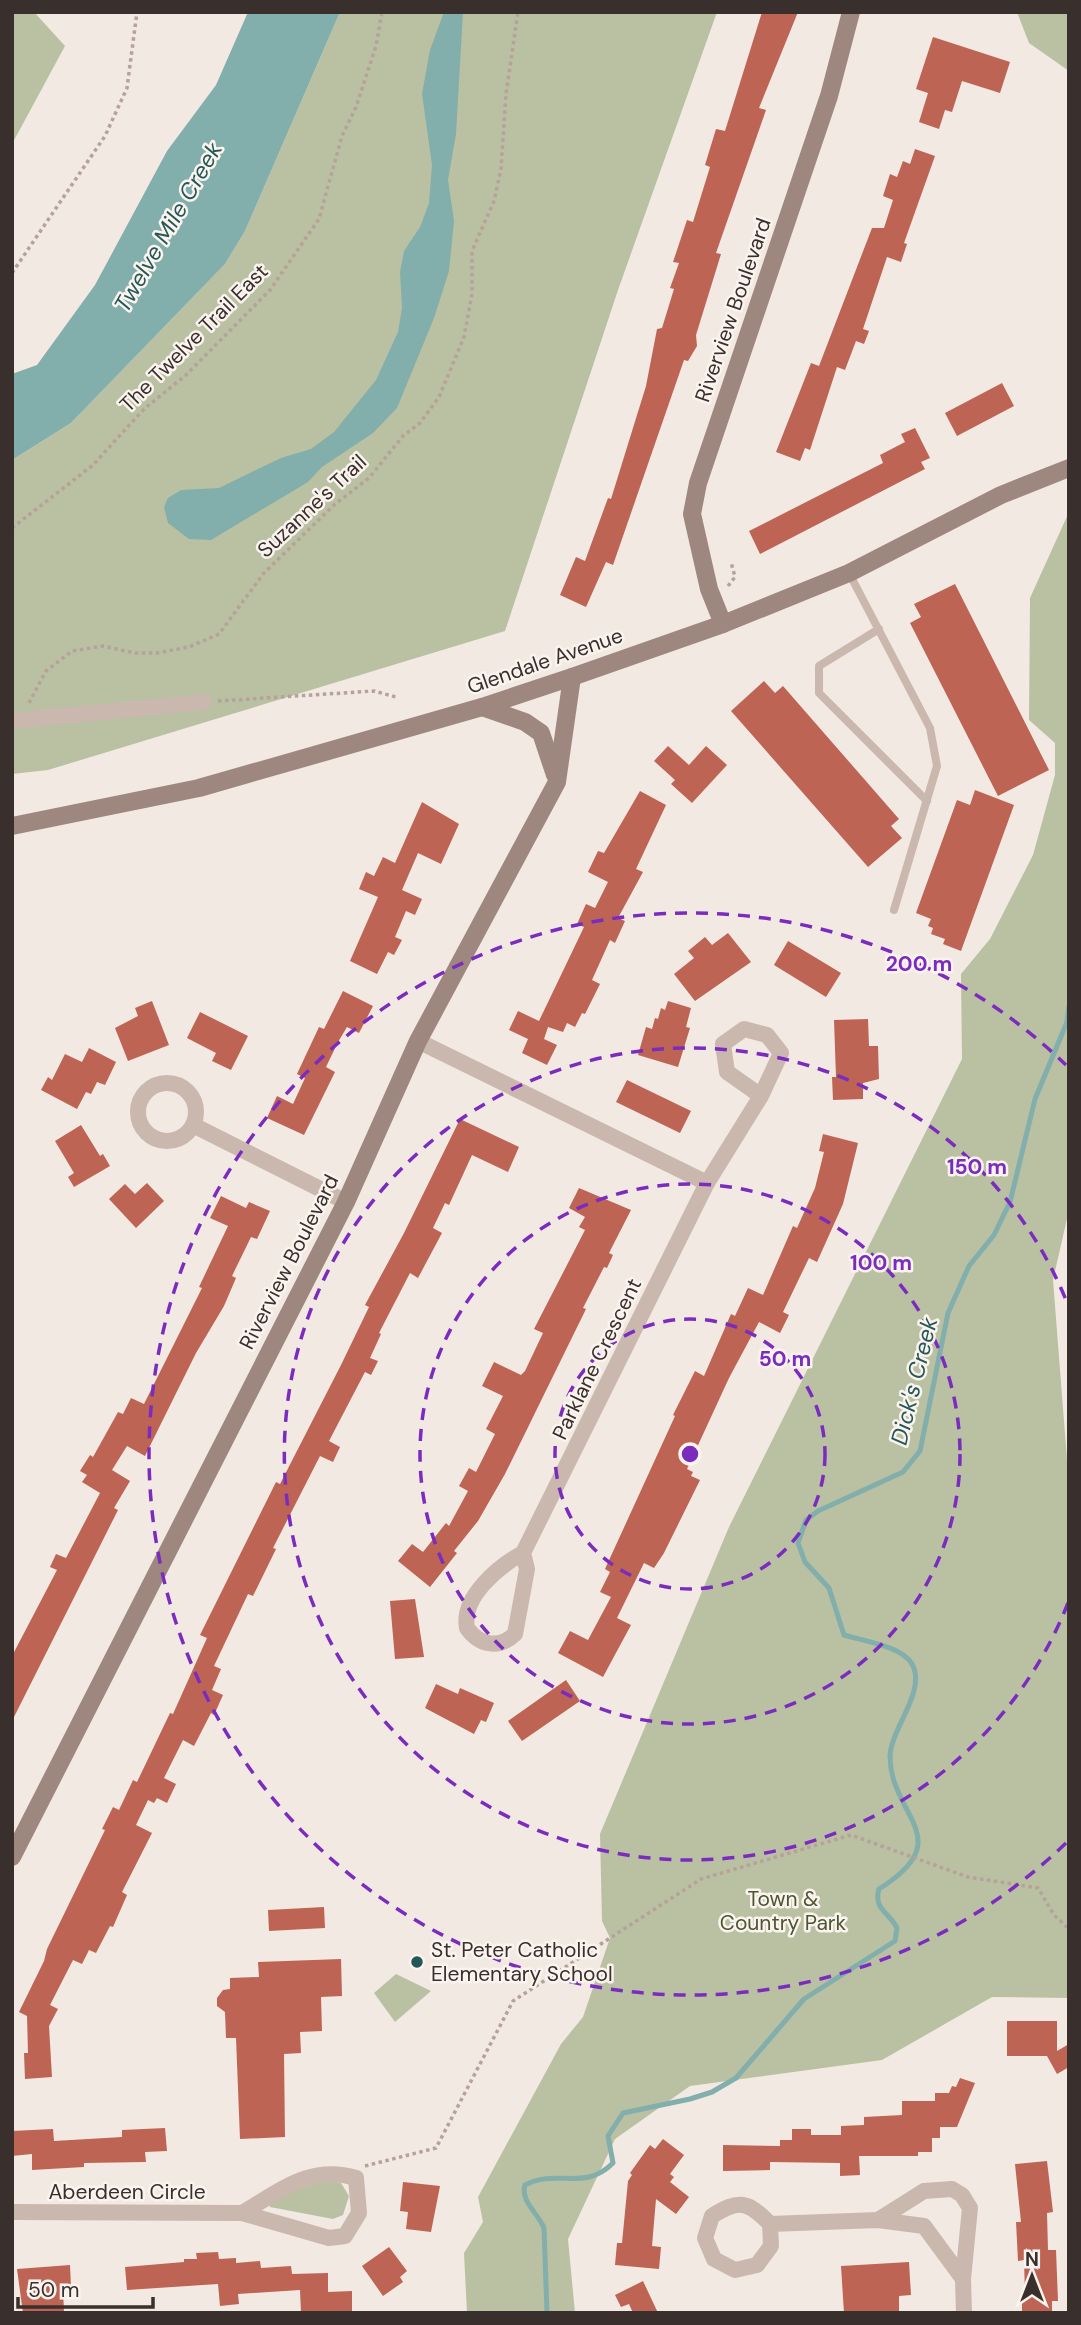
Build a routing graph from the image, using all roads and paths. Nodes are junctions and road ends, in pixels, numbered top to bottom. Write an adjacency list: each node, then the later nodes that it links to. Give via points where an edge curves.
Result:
1 (137, 12): 5 (path, via 127,88 105,136)
2 (382, 12): 7 (path, The Twelve Trail East, via 376,46 342,136 318,219 270,289 186,374 144,409 93,465)
3 (518, 12): 17 (path, Suzanne's Trail, via 501,169 494,201 472,251 472,294 464,337 439,397 369,478 264,573 219,634 189,647 157,653 103,646 72,651 46,671)
4 (851, 12): 11 (street, Riverview Boulevard, via 829,96 698,483 692,514 709,589)
5 (12, 273)
6 (1069, 468): 9 (street, Glendale Avenue, via 1001,495)
7 (12, 528)
8 (732, 562): 10 (path, via 735,577)
9 (849, 573): 11 (street, Glendale Avenue); 12 (lane)
10 (728, 586)
11 (723, 624): 13 (street, Glendale Avenue)
12 (879, 629): 19 (lane, via 930,728 937,766); 19 (lane, via 819,666 819,693)
13 (572, 677): 16 (street, Glendale Avenue); 18 (street, Riverview Boulevard)
14 (396, 697): 15 (path, via 374,691)
15 (204, 702): 17 (street)
16 (482, 707): 18 (street, via 525,722 541,733); 20 (street, Glendale Avenue, via 199,788)
17 (16, 720)
18 (557, 782): 22 (street, Riverview Boulevard)
19 (927, 801): 21 (lane)
20 (12, 826)
21 (894, 910)
22 (418, 1041): 25 (street); 26 (street, Riverview Boulevard)
23 (761, 1096): 25 (street, Parklane Crescent)
24 (193, 1125): 26 (street)
25 (707, 1183): 27 (street, Parklane Crescent)
26 (346, 1202): 28 (street, Riverview Boulevard)
27 (523, 1553): 27 (street, Parklane Crescent, via 527,1569 515,1634 499,1644 480,1641 467,1628 468,1606 506,1562)
28 (12, 1857)
29 (1069, 1929): 30 (path, via 1054,1915 1038,1888 968,1877 851,1835 702,1879 513,2001 436,2148)
30 (340, 2173): 32 (street, via 305,2176); 32 (street, Aberdeen Circle, via 356,2178 359,2213 345,2236 329,2238)
31 (12, 2212): 32 (street, Aberdeen Circle)
32 (242, 2213)
33 (878, 2220): 34 (street); 35 (street, via 924,2226); 35 (street, via 925,2191 951,2189 962,2195 970,2208)
34 (770, 2224): 34 (street, via 771,2246 757,2265 735,2270 715,2259 705,2238 712,2216 732,2204 754,2207)
35 (963, 2279): 36 (street)
36 (964, 2313)

